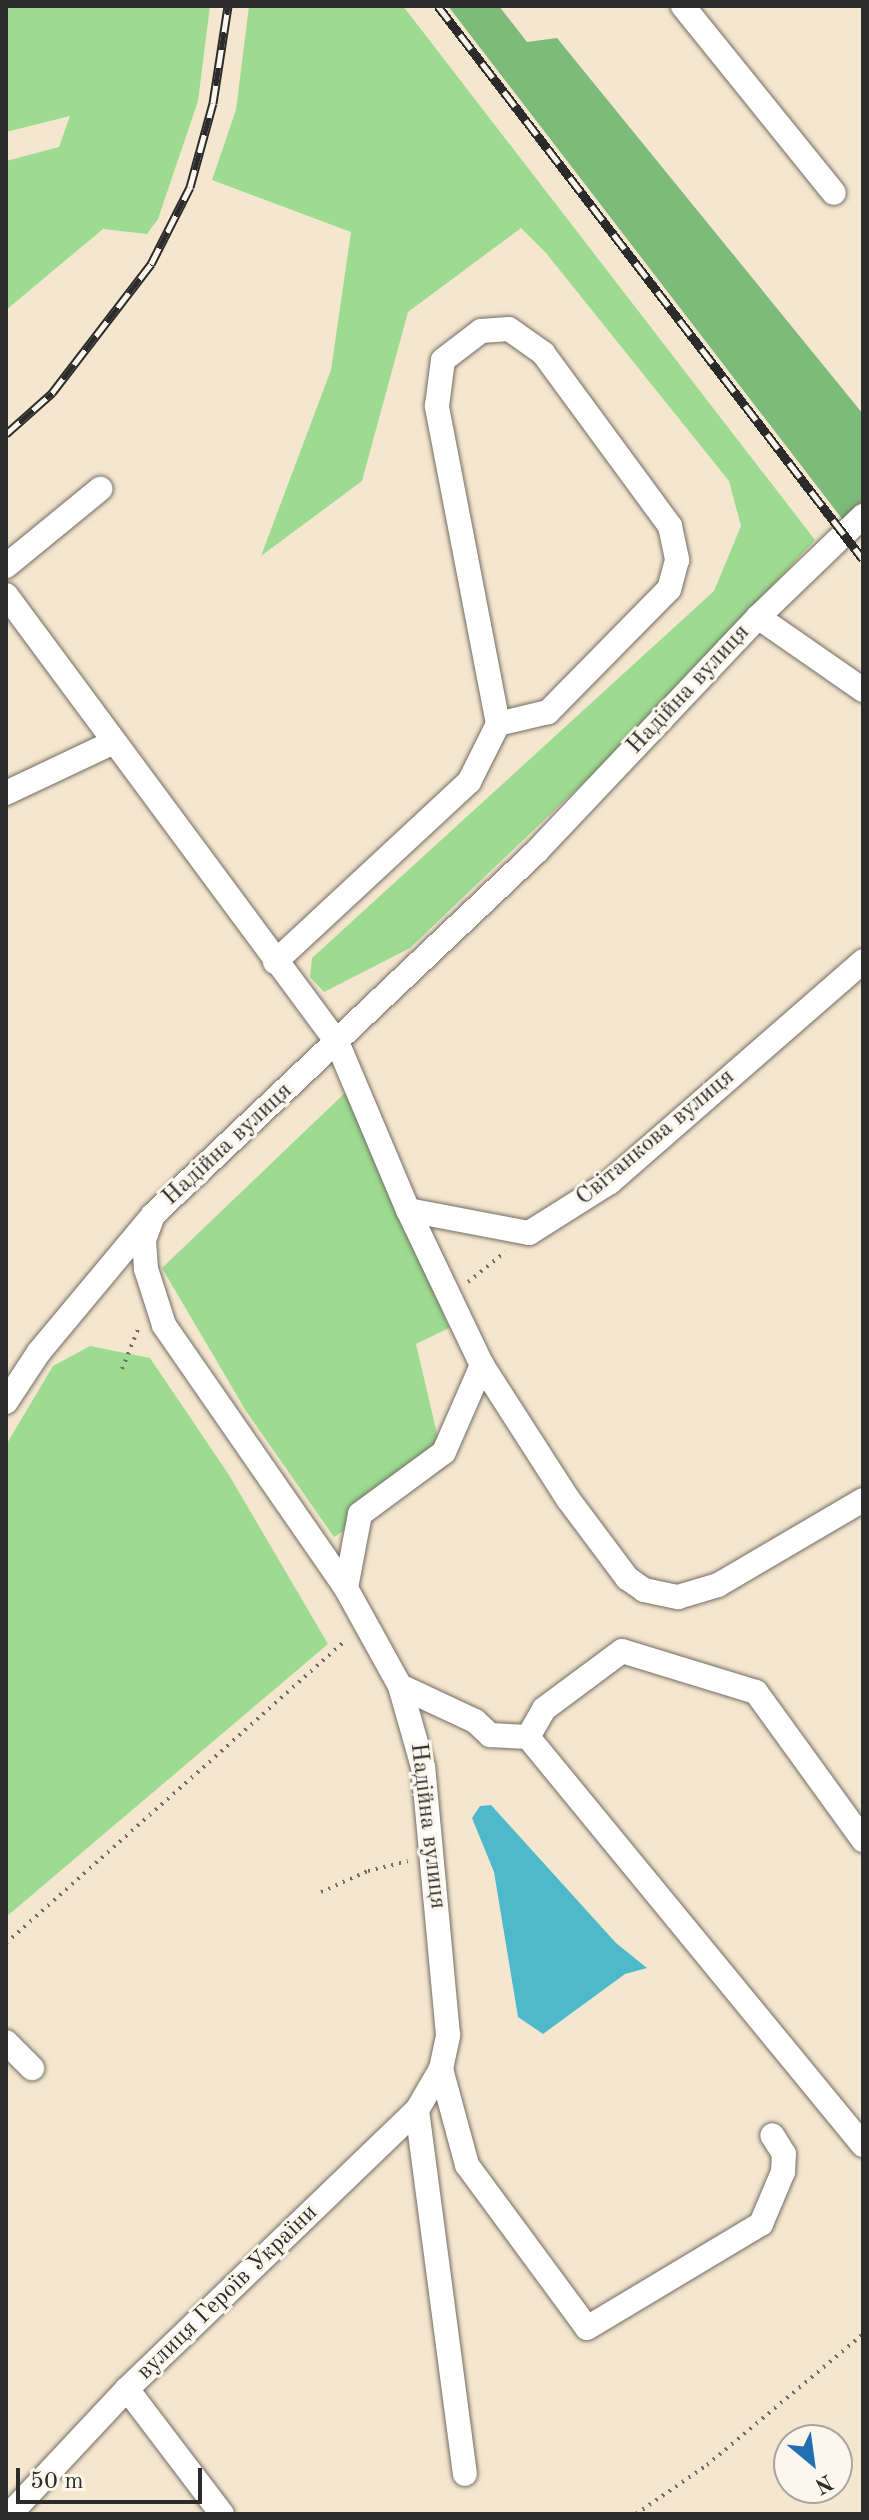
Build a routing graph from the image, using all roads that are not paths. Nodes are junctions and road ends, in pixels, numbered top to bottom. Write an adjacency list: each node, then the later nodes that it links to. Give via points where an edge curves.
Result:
1 (683, 6): 2 (street)
2 (834, 193)
3 (100, 489): 5 (street)
4 (863, 516): 7 (street, Надійна вулиця)
5 (6, 566)
6 (6, 595): 10 (street)
7 (758, 617): 8 (street); 14 (street, Надійна вулиця, via 536,852)
8 (863, 690)
9 (498, 724): 9 (street, via 437,406 443,360 481,331 509,329 543,353 670,526 677,560 669,589 548,712); 13 (street, via 469,782)
10 (114, 742): 11 (street); 13 (street)
11 (6, 793)
12 (863, 961): 15 (street, Світанкова вулиця, via 610,1182 529,1233)
13 (275, 962): 14 (street)
14 (337, 1042): 15 (street); 16 (street, Надійна вулиця)
15 (408, 1210): 17 (street)
16 (153, 1215): 18 (street, via 39,1352); 20 (street, Надійна вулиця, via 144,1240 164,1325)
17 (482, 1365): 19 (street, via 607,1553 627,1578 660,1597 696,1594 718,1585); 20 (street, via 444,1452 360,1514)
18 (6, 1402)
19 (863, 1501)
20 (346, 1588): 21 (street, Надійна вулиця)
21 (400, 1686): 22 (street, via 475,1721 490,1735); 26 (street, Надійна вулиця, via 423,1767 434,1855 448,2035)
22 (528, 1737): 23 (street, via 544,1709 622,1651 756,1692); 29 (street)
23 (863, 1840)
24 (6, 2042): 25 (street)
25 (32, 2068)
26 (441, 2069): 27 (street, вулиця Героїв України); 28 (street, via 467,2165 587,2328 761,2224 783,2172 784,2154)
27 (417, 2110): 30 (street, вулиця Героїв України); 31 (street)
28 (772, 2135)
29 (863, 2145)
30 (127, 2389): 32 (street, вулиця Героїв України); 33 (street)
31 (465, 2474)
32 (10, 2514)
33 (222, 2514)

